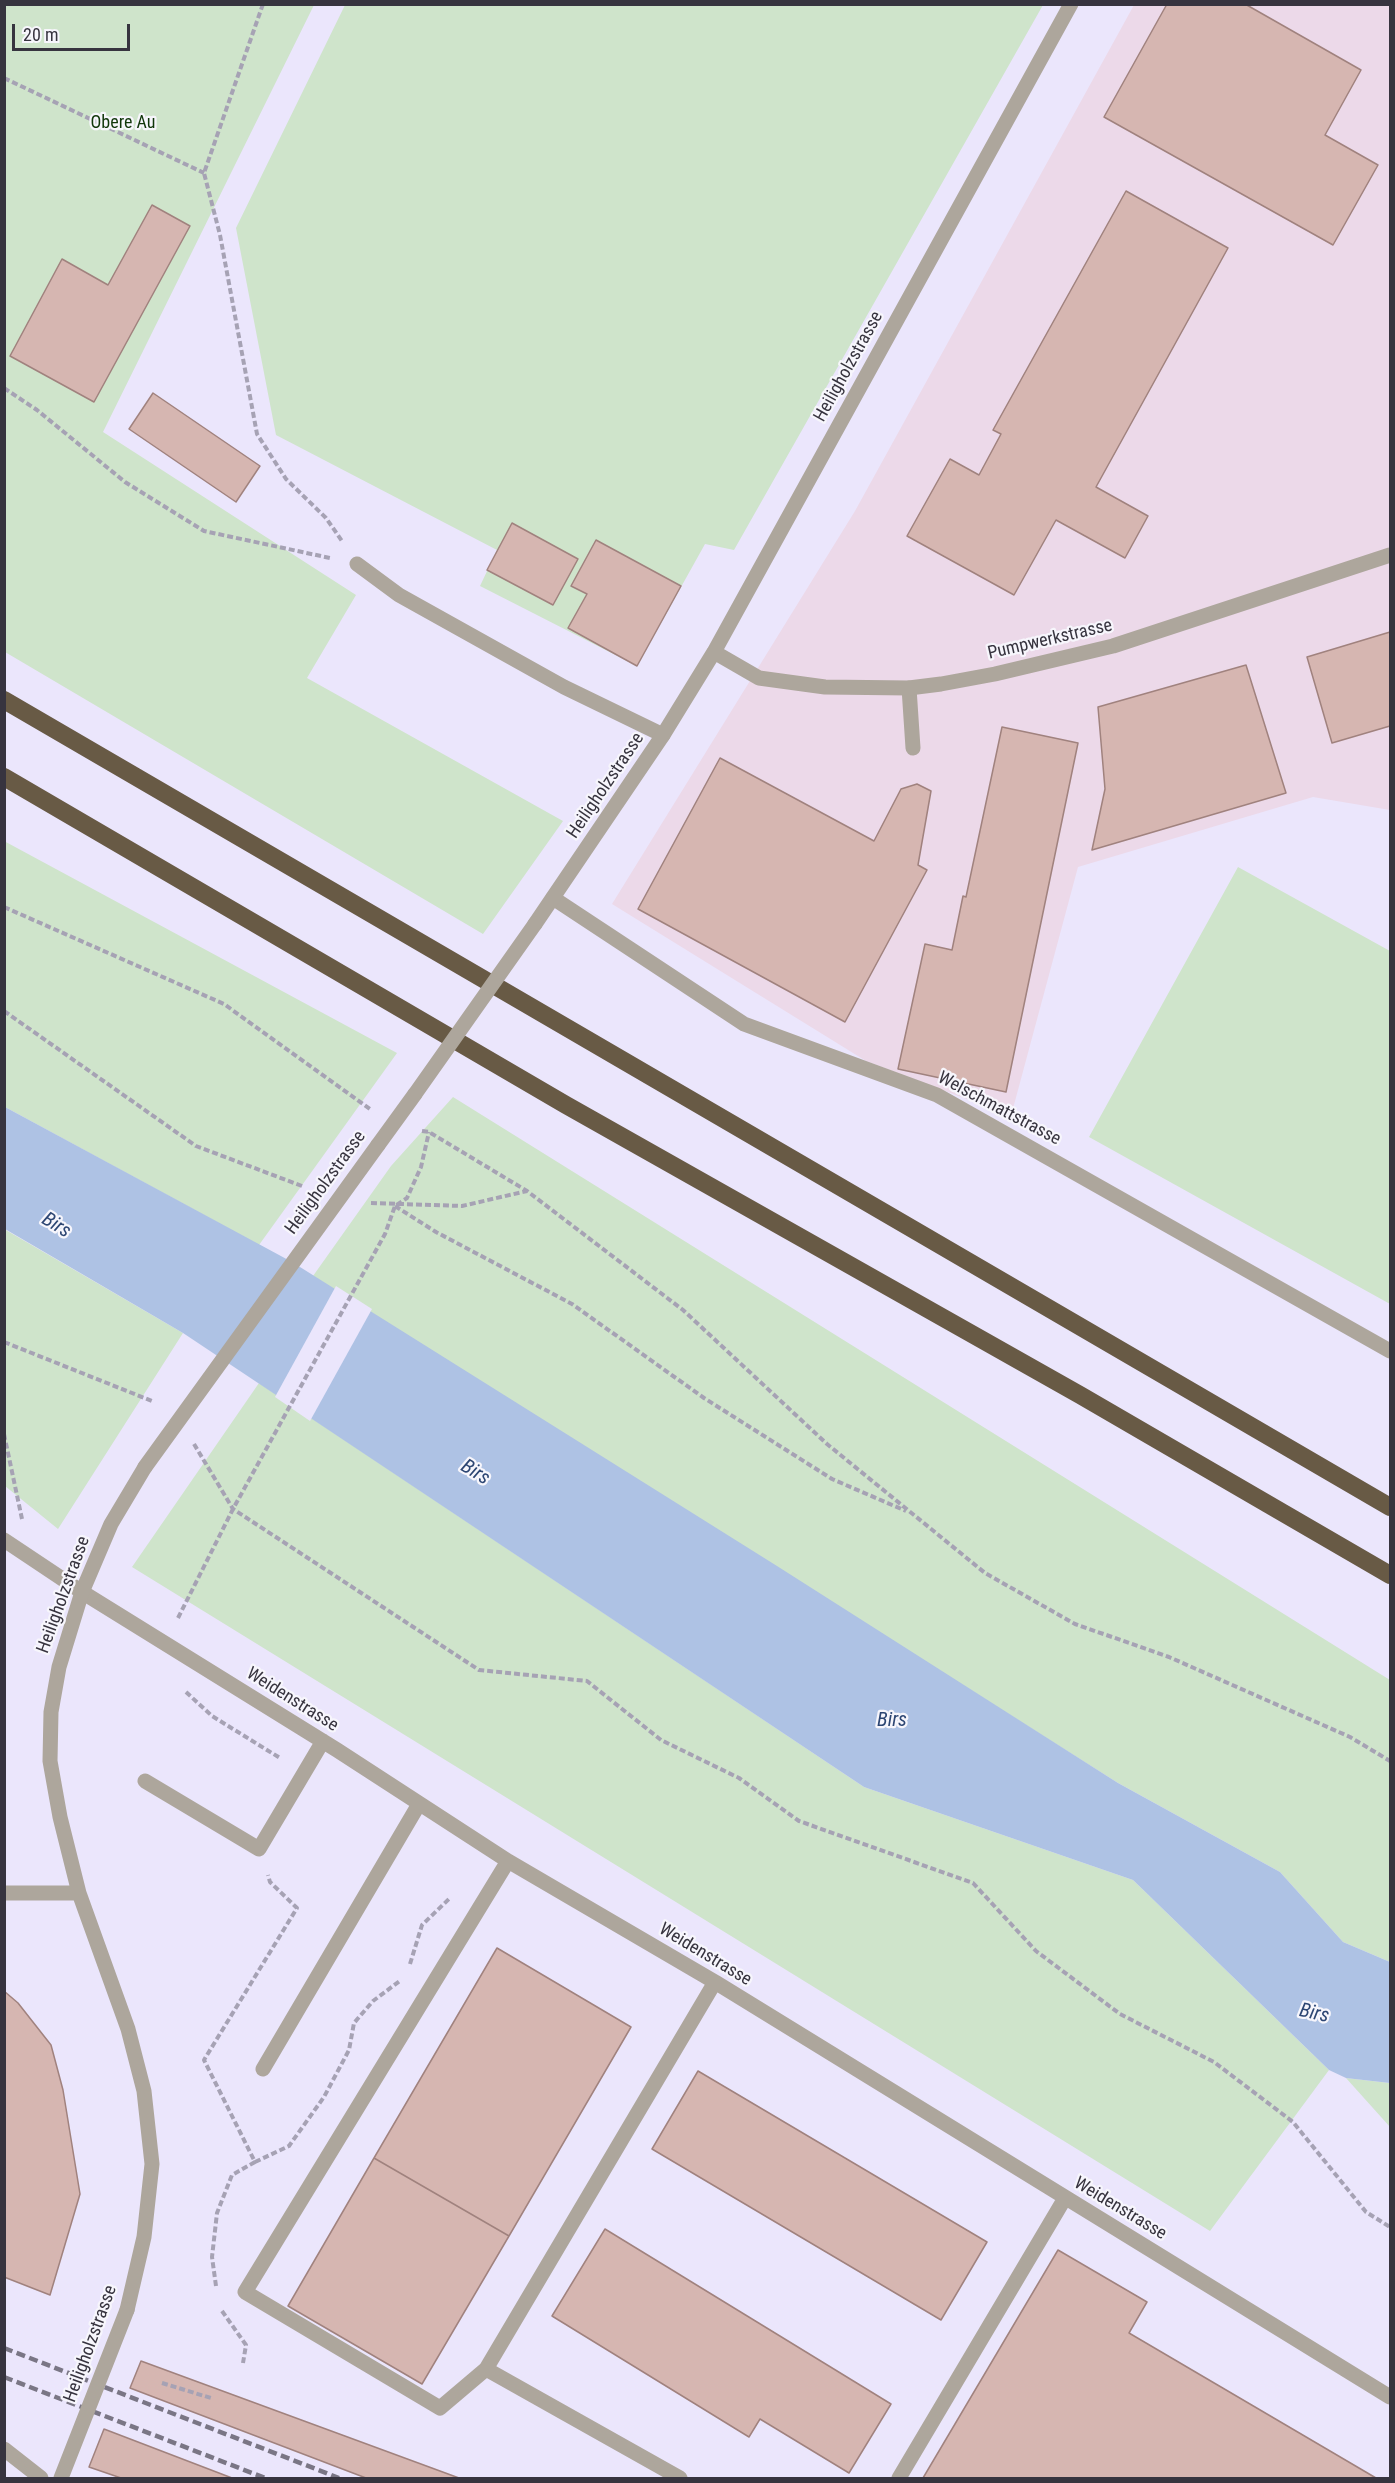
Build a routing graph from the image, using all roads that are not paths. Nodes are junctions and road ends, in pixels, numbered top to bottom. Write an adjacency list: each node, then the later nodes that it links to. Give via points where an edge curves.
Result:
1 (1071, 4): 4 (street, Heiligholzstrasse)
2 (1390, 555): 5 (street, Pumpwerkstrasse, via 1113,646 995,674)
3 (357, 564): 7 (street, via 399,595 564,687)
4 (714, 652): 5 (street, Pumpwerkstrasse, via 759,678 825,687); 7 (street, Heiligholzstrasse)
5 (909, 688): 8 (street)
6 (4, 700): 12 (highway)
7 (663, 735): 10 (street, Heiligholzstrasse)
8 (913, 748)
9 (4, 777): 14 (highway, via 566,1105)
10 (553, 898): 11 (street, Welschmattstrasse, via 744,1024 937,1095); 15 (street, Heiligholzstrasse, bridge, via 145,1467 111,1524)
11 (1390, 1351)
12 (1390, 1506)
13 (4, 1540): 15 (street, Weidenstrasse)
14 (1390, 1575)
15 (82, 1592): 16 (street, Weidenstrasse); 21 (street, Heiligholzstrasse, via 59,1667 50,1722 50,1761)
16 (323, 1741): 17 (street, via 259,1849); 18 (street, Weidenstrasse)
17 (145, 1781)
18 (419, 1804): 19 (street, Weidenstrasse); 23 (street)
19 (508, 1861): 22 (street, Weidenstrasse); 25 (street, via 245,2292 441,2408)
20 (4, 1893): 21 (street)
21 (78, 1893): 29 (street, Heiligholzstrasse, bridge, via 128,2029 144,2091 152,2164 144,2237 127,2310)
22 (715, 1982): 24 (street, Weidenstrasse); 25 (street)
23 (263, 2069)
24 (1065, 2198): 26 (street, Weidenstrasse); 31 (street)
25 (486, 2369): 30 (street)
26 (1390, 2397)
27 (4, 2449): 28 (street)
28 (41, 2478)
29 (61, 2478)
30 (680, 2478)
31 (899, 2478)

